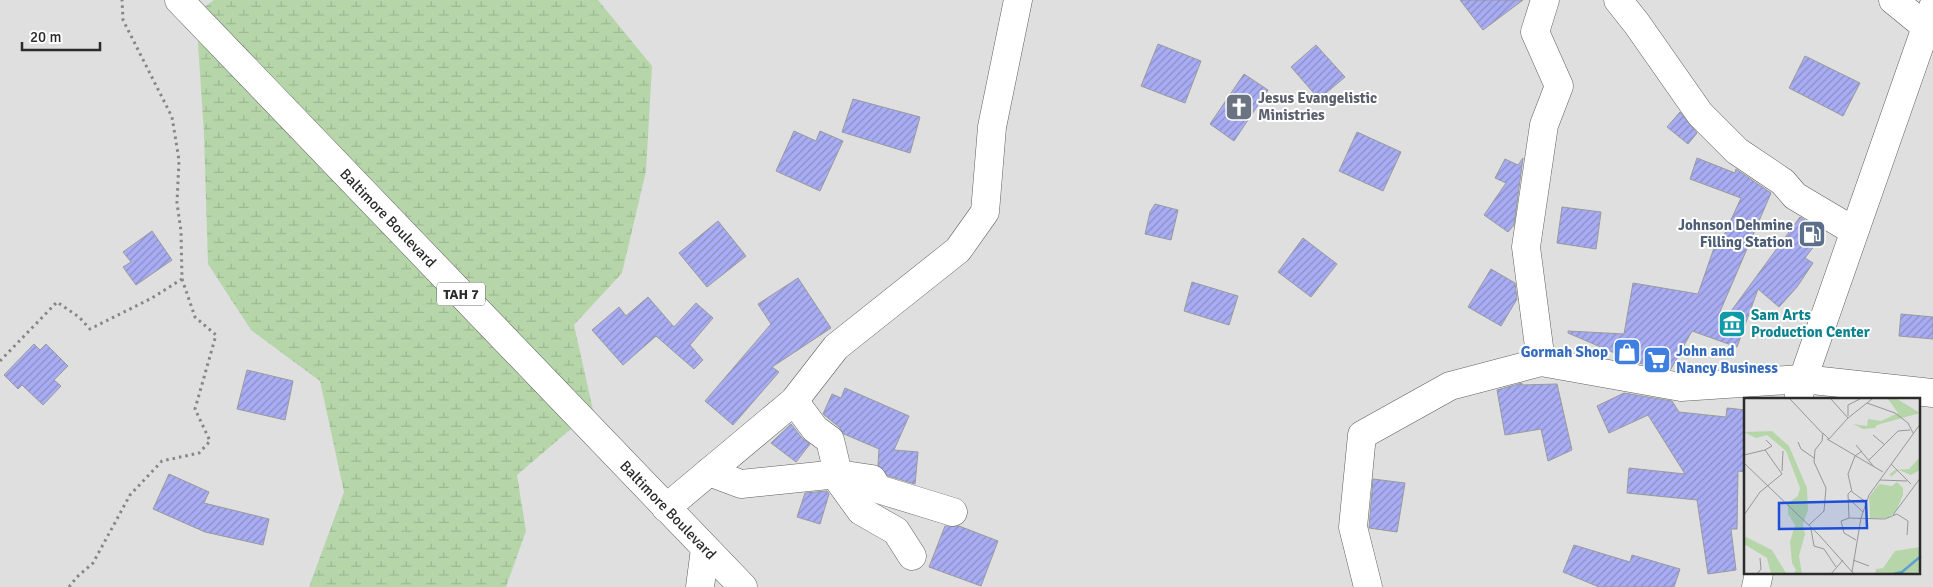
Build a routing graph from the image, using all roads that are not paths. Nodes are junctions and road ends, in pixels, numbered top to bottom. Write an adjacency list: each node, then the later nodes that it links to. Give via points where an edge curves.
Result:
1 (179, 0): 14 (main road, Baltimore Boulevard / TAH 7)
2 (1018, 0): 11 (main road, via 992,127 985,212 958,250 836,347)
3 (1545, 0): 8 (main road, via 1535,32 1558,86 1544,125 1526,247)
4 (1618, 0): 7 (main road, via 1700,114 1737,151 1783,182 1795,196)
5 (1893, 0): 6 (main road)
6 (1929, 17): 7 (main road)
7 (1854, 231): 9 (main road)
8 (1541, 362): 9 (main road, via 1681,387); 21 (main road, via 1450,386 1362,435 1354,526)
9 (1800, 389): 10 (main road)
10 (1933, 393)
11 (794, 401): 12 (main road); 13 (main road, via 815,429 830,440)
12 (709, 472): 13 (main road, via 741,484); 14 (main road)
13 (838, 474): 15 (main road, via 872,478 878,489); 17 (main road, via 861,512 896,531)
14 (666, 508): 16 (main road, Baltimore Boulevard / TAH 7)
15 (952, 512)
16 (705, 549): 19 (main road); 20 (main road, Baltimore Boulevard / TAH 7)
17 (912, 556)
18 (1759, 574): 22 (main road)
19 (700, 587)
20 (742, 587)
21 (1368, 587)
22 (1756, 587)

